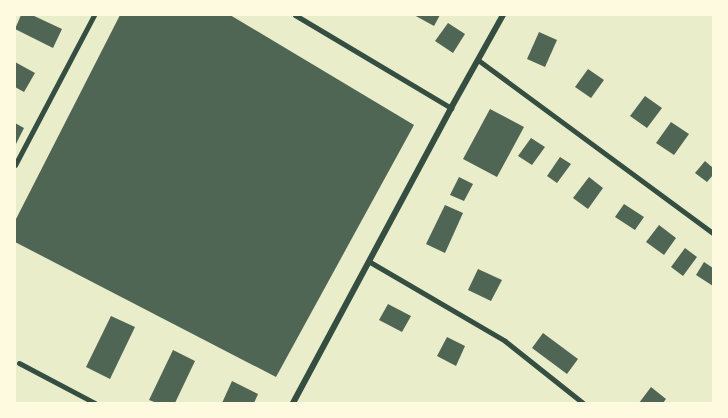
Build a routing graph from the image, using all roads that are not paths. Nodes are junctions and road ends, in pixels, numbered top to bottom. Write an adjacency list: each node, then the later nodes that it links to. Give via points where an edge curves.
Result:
1 (94, 15): 6 (street)
2 (295, 15): 5 (street)
3 (503, 15): 4 (street)
4 (478, 60): 5 (street); 7 (street)
5 (451, 108): 8 (street)
6 (15, 165)
7 (713, 233)
8 (370, 262): 11 (street); 12 (street, via 505,341)
9 (19, 362): 10 (street)
10 (95, 403)
11 (293, 403)
12 (583, 403)

